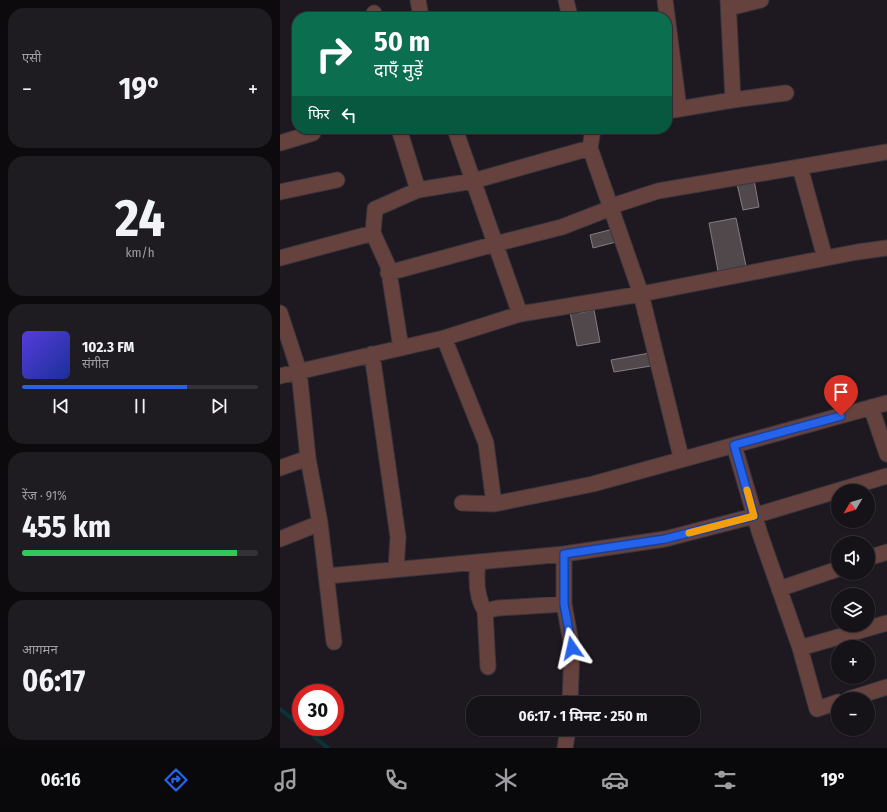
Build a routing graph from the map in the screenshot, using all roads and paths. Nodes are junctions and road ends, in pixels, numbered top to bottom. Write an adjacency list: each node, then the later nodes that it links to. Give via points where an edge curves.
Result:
1 (418, 0): 6 (street)
2 (566, 0): 7 (street)
3 (665, 0): 8 (street)
4 (761, 0): 5 (street)
5 (728, 4): 11 (street)
6 (420, 12)
7 (569, 12)
8 (666, 12)
9 (786, 93): 11 (street)
10 (672, 96): 12 (street)
11 (733, 100): 12 (street)
12 (673, 110)
13 (313, 134): 17 (street)
14 (401, 134): 23 (street)
15 (457, 134): 22 (street)
16 (593, 134): 18 (street)
17 (280, 142)
18 (590, 148): 22 (street); 25 (street)
19 (887, 152): 20 (street)
20 (800, 167): 25 (street, via 658,190); 30 (street)
21 (337, 180): 24 (street)
22 (473, 181): 23 (street); 27 (street)
23 (418, 190): 26 (street, via 375,209)
24 (280, 192)
25 (611, 208): 27 (street, via 562,227); 32 (street)
26 (373, 233): 29 (street); 31 (street, via 388,266)
27 (496, 244): 31 (street); 34 (street)
28 (887, 248): 30 (street)
29 (280, 258)
30 (825, 258): 32 (street)
31 (388, 273): 36 (street)
32 (641, 294): 34 (street); 43 (street)
33 (280, 312): 38 (street)
34 (520, 314): 35 (street)
35 (444, 338): 36 (street); 49 (street, via 486,443)
36 (401, 348): 37 (street)
37 (372, 354): 38 (street); 57 (street, via 398,537)
38 (299, 371): 39 (street); 45 (street)
39 (280, 376)
40 (887, 403): 41 (street)
41 (871, 407): 42 (street); 44 (street)
42 (734, 445): 49 (street, via 593,484); 50 (street)
43 (680, 453)
44 (887, 454)
45 (308, 458): 46 (street); 51 (street)
46 (280, 468)
47 (887, 476): 50 (street)
48 (462, 503): 49 (street)
49 (494, 504)
50 (757, 515): 54 (street, via 665,539); 60 (street)
51 (320, 523): 52 (street); 59 (street)
52 (280, 539)
53 (887, 552): 55 (street)
54 (564, 554): 56 (street); 61 (street)
55 (875, 556)
56 (478, 562): 57 (street); 62 (street, via 476,578 480,604)
57 (396, 569): 59 (street)
58 (831, 571): 60 (street)
59 (327, 576): 64 (street)
60 (779, 590): 65 (street)
61 (564, 604): 62 (street); 69 (street, via 572,648)
62 (485, 611): 66 (street)
63 (887, 624): 65 (street)
64 (334, 642)
65 (800, 648): 70 (street, via 818,709)
66 (488, 667)
67 (887, 687): 68 (street)
68 (871, 692)
69 (570, 696)
70 (831, 704)
71 (567, 736): 72 (street)
72 (565, 748)

